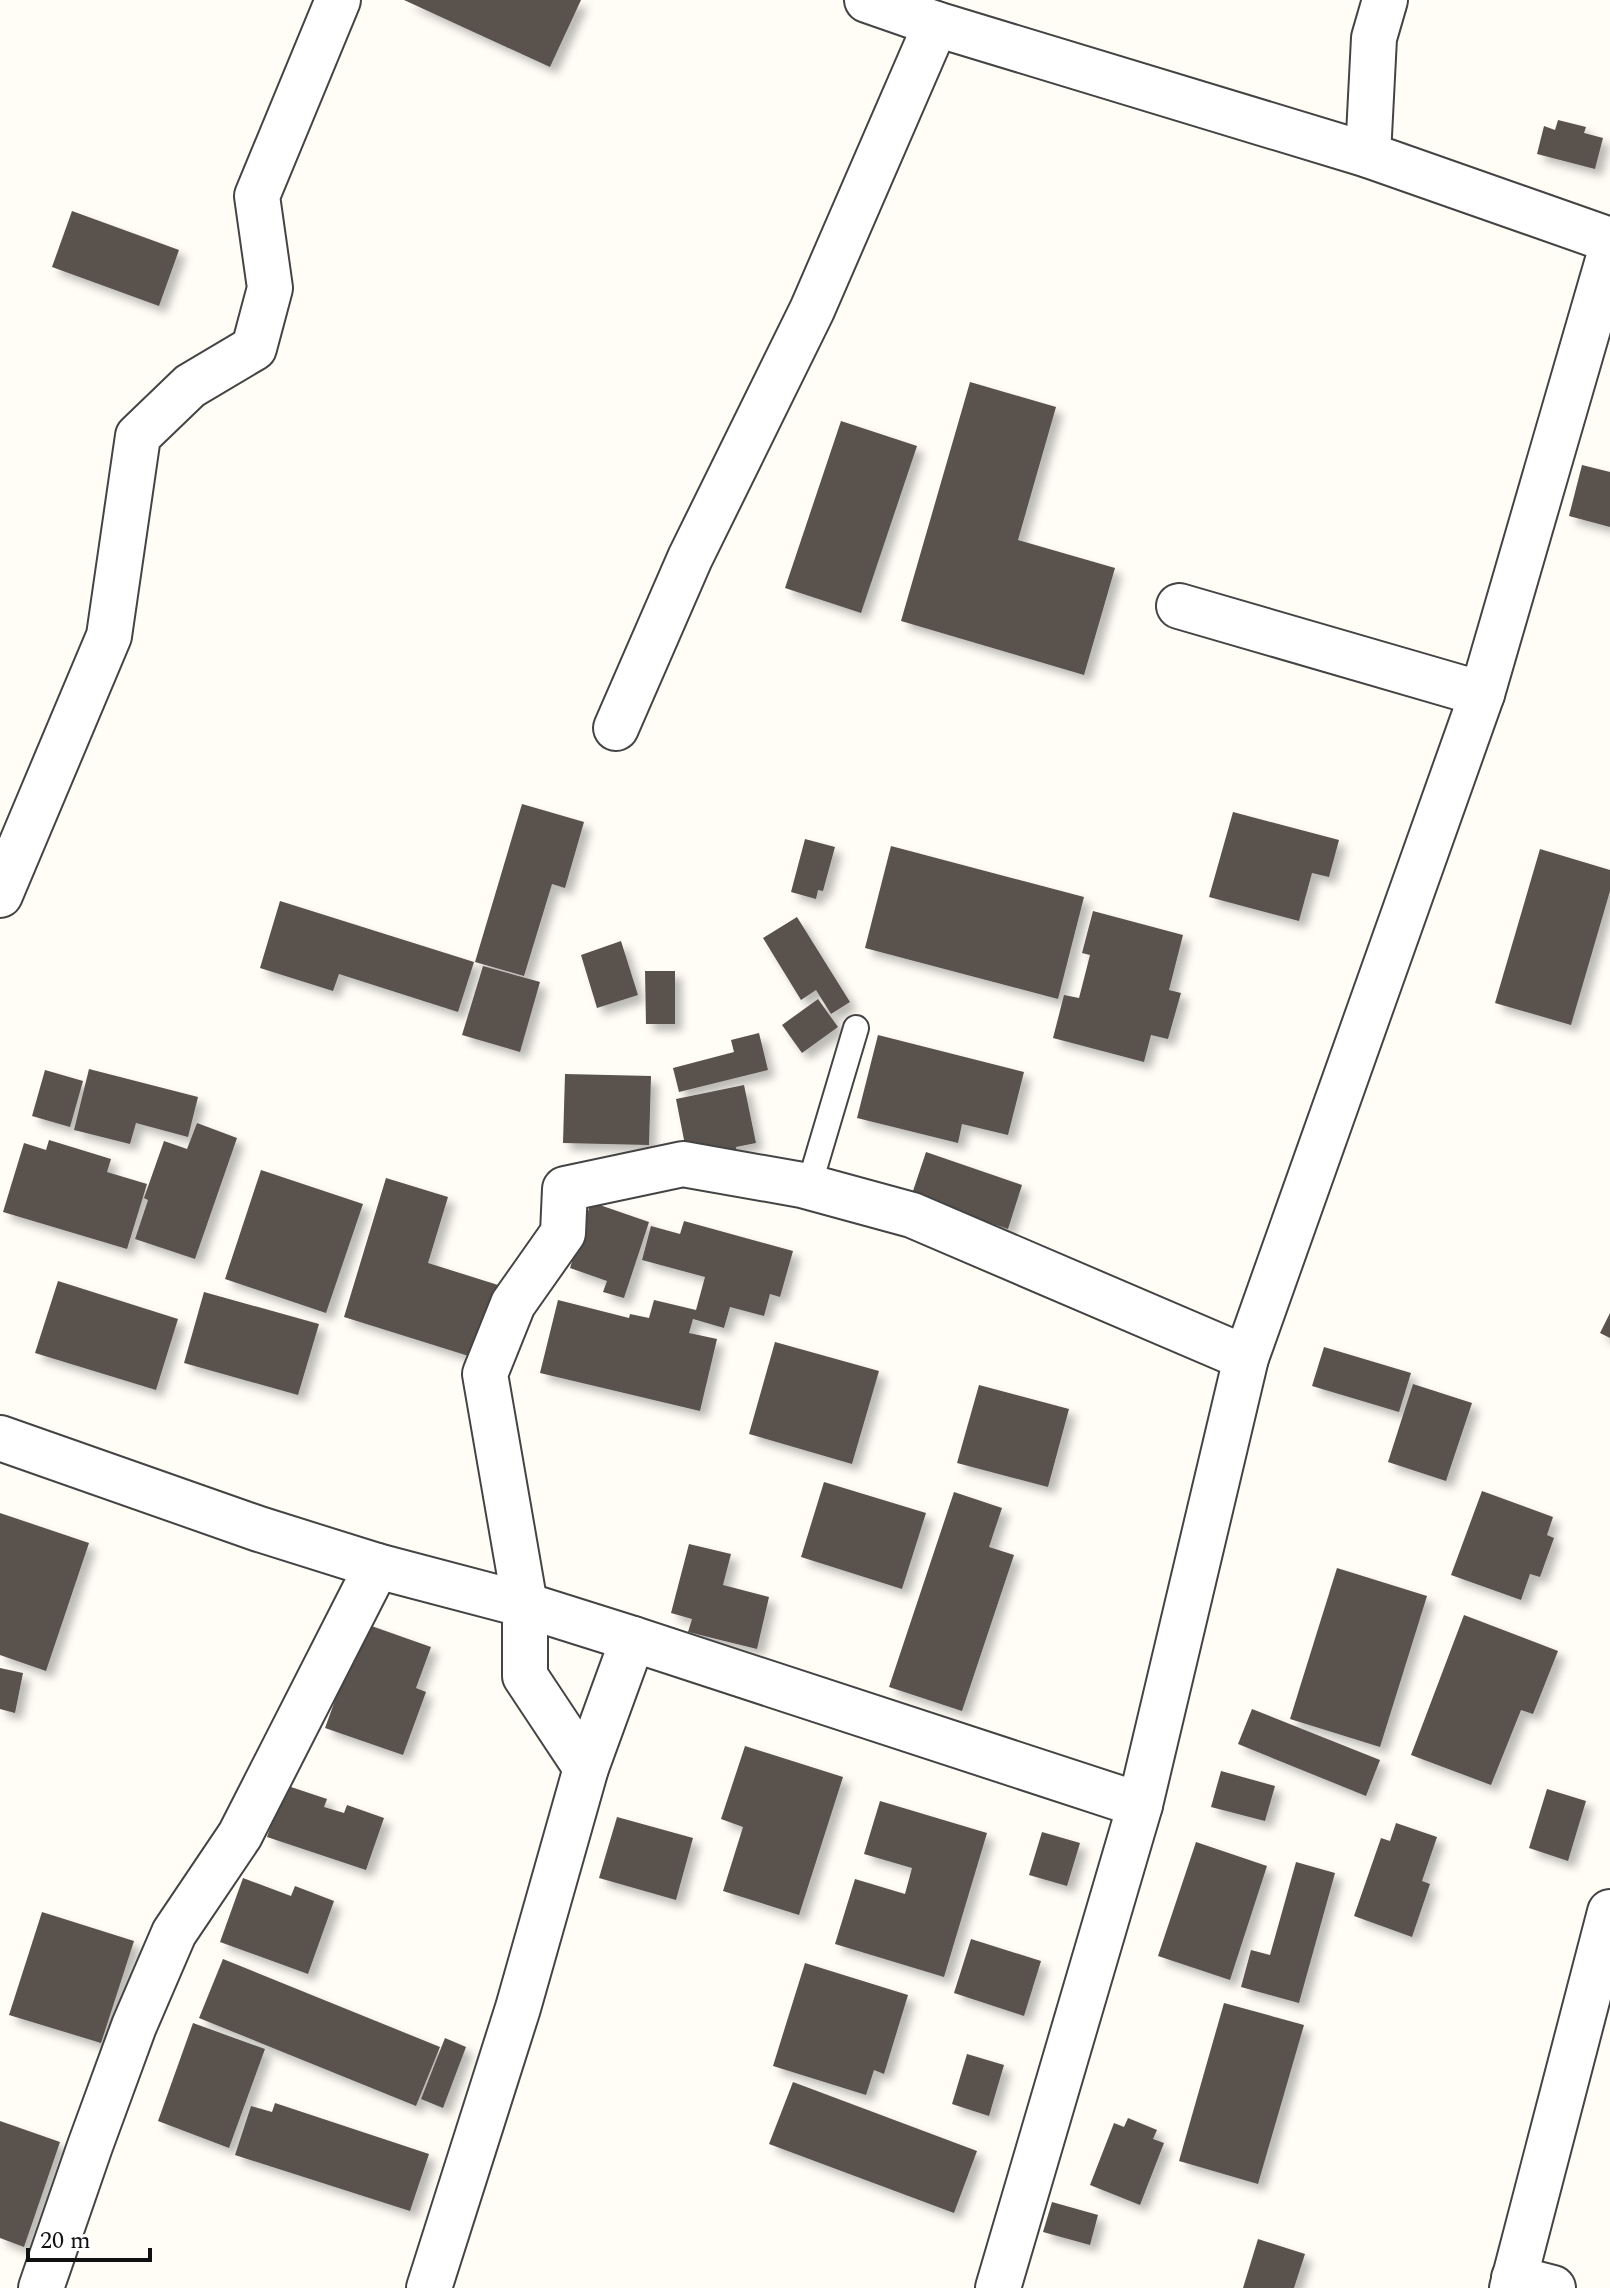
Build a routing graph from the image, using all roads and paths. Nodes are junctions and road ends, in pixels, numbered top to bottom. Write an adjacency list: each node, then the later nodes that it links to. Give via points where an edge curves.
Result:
1 (338, 0): 11 (street, via 257,196 270,288 254,348 190,386 138,436 109,636)
2 (867, 0): 4 (street)
3 (1385, 0): 5 (street, via 1374,38)
4 (936, 24): 5 (street); 10 (street, via 812,310 690,558)
5 (1368, 155): 6 (street)
6 (1610, 240)
7 (1610, 253): 9 (street)
8 (1179, 606): 9 (street)
9 (1482, 694): 14 (street)
10 (616, 728)
11 (0, 895)
12 (856, 1028): 13 (lane)
13 (809, 1186): 14 (street, via 912,1215); 17 (street, via 683,1164 565,1189 563,1233 513,1304 485,1374)
14 (1246, 1358): 20 (street)
15 (0, 1438): 16 (street)
16 (377, 1566): 17 (street); 23 (street, via 240,1835 174,1933 123,2056)
17 (525, 1605): 18 (street); 19 (street, via 525,1676)
18 (633, 1639): 19 (street); 20 (street)
19 (586, 1768): 24 (street, via 518,2008)
20 (1140, 1805): 25 (street)
21 (1610, 1912): 22 (street)
22 (1526, 2285)
23 (41, 2288)
24 (429, 2288)
25 (998, 2288)

